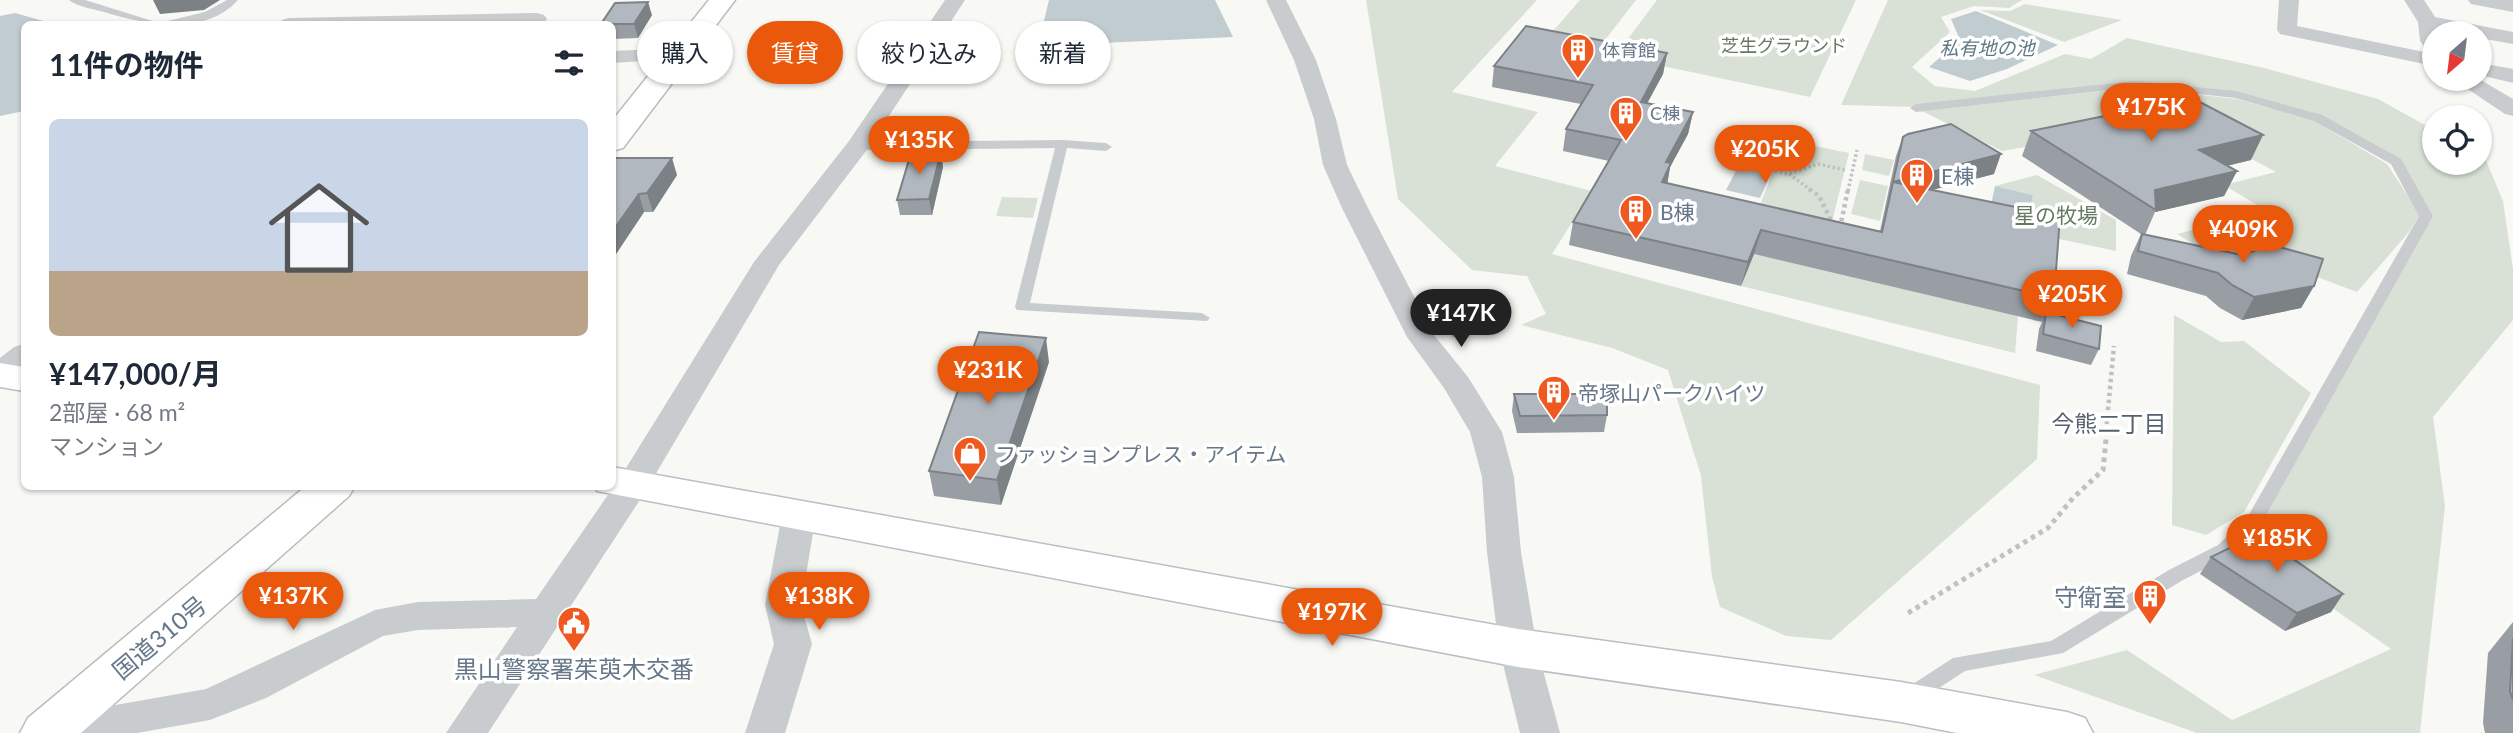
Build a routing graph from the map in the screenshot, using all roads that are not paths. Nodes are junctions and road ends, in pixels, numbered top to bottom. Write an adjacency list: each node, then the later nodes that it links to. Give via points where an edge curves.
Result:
1 (74, 0): 11 (lane)
2 (233, 0): 12 (lane, via 198,19)
3 (722, 0): 14 (main road)
4 (955, 0): 29 (street)
5 (1276, 0): 39 (street, via 1305,61 1335,165 1355,208 1421,337 1486,432 1498,477)
6 (2290, 0): 20 (street, via 2287,30)
7 (2414, 0): 15 (street)
8 (2478, 0): 9 (street)
9 (2513, 6)
10 (538, 18): 13 (street)
11 (144, 21)
12 (184, 21)
13 (460, 21)
14 (706, 21)
15 (2427, 21)
16 (2492, 34): 17 (street)
17 (2513, 38)
18 (637, 56): 19 (street)
19 (616, 57)
20 (2422, 58)
21 (2492, 72): 22 (street)
22 (2513, 76)
23 (657, 84): 27 (main road)
24 (2484, 91): 26 (street)
25 (1916, 108): 40 (lane, via 2135,84 2236,95 2318,118 2396,162 2426,216 2254,522 2225,550 2056,648 1960,664)
26 (2513, 109)
27 (616, 137)
28 (1062, 144): 29 (lane); 30 (lane); 31 (lane, via 1022,307)
29 (858, 146): 35 (street, via 767,262)
30 (1106, 147)
31 (1202, 318)
32 (21, 356): 33 (street)
33 (0, 374): 34 (main road)
34 (21, 378)
35 (623, 483): 37 (main road); 38 (street)
36 (329, 490): 41 (main road, 国道310号)
37 (799, 514): 39 (main road); 43 (street, via 783,605 793,644)
38 (546, 613): 41 (street, via 418,616 376,624 211,704); 42 (street)
39 (1518, 648): 40 (main road); 44 (street)
40 (1901, 702): 45 (main road)
41 (47, 733)
42 (466, 733)
43 (765, 733)
44 (1540, 733)
45 (2067, 733)

